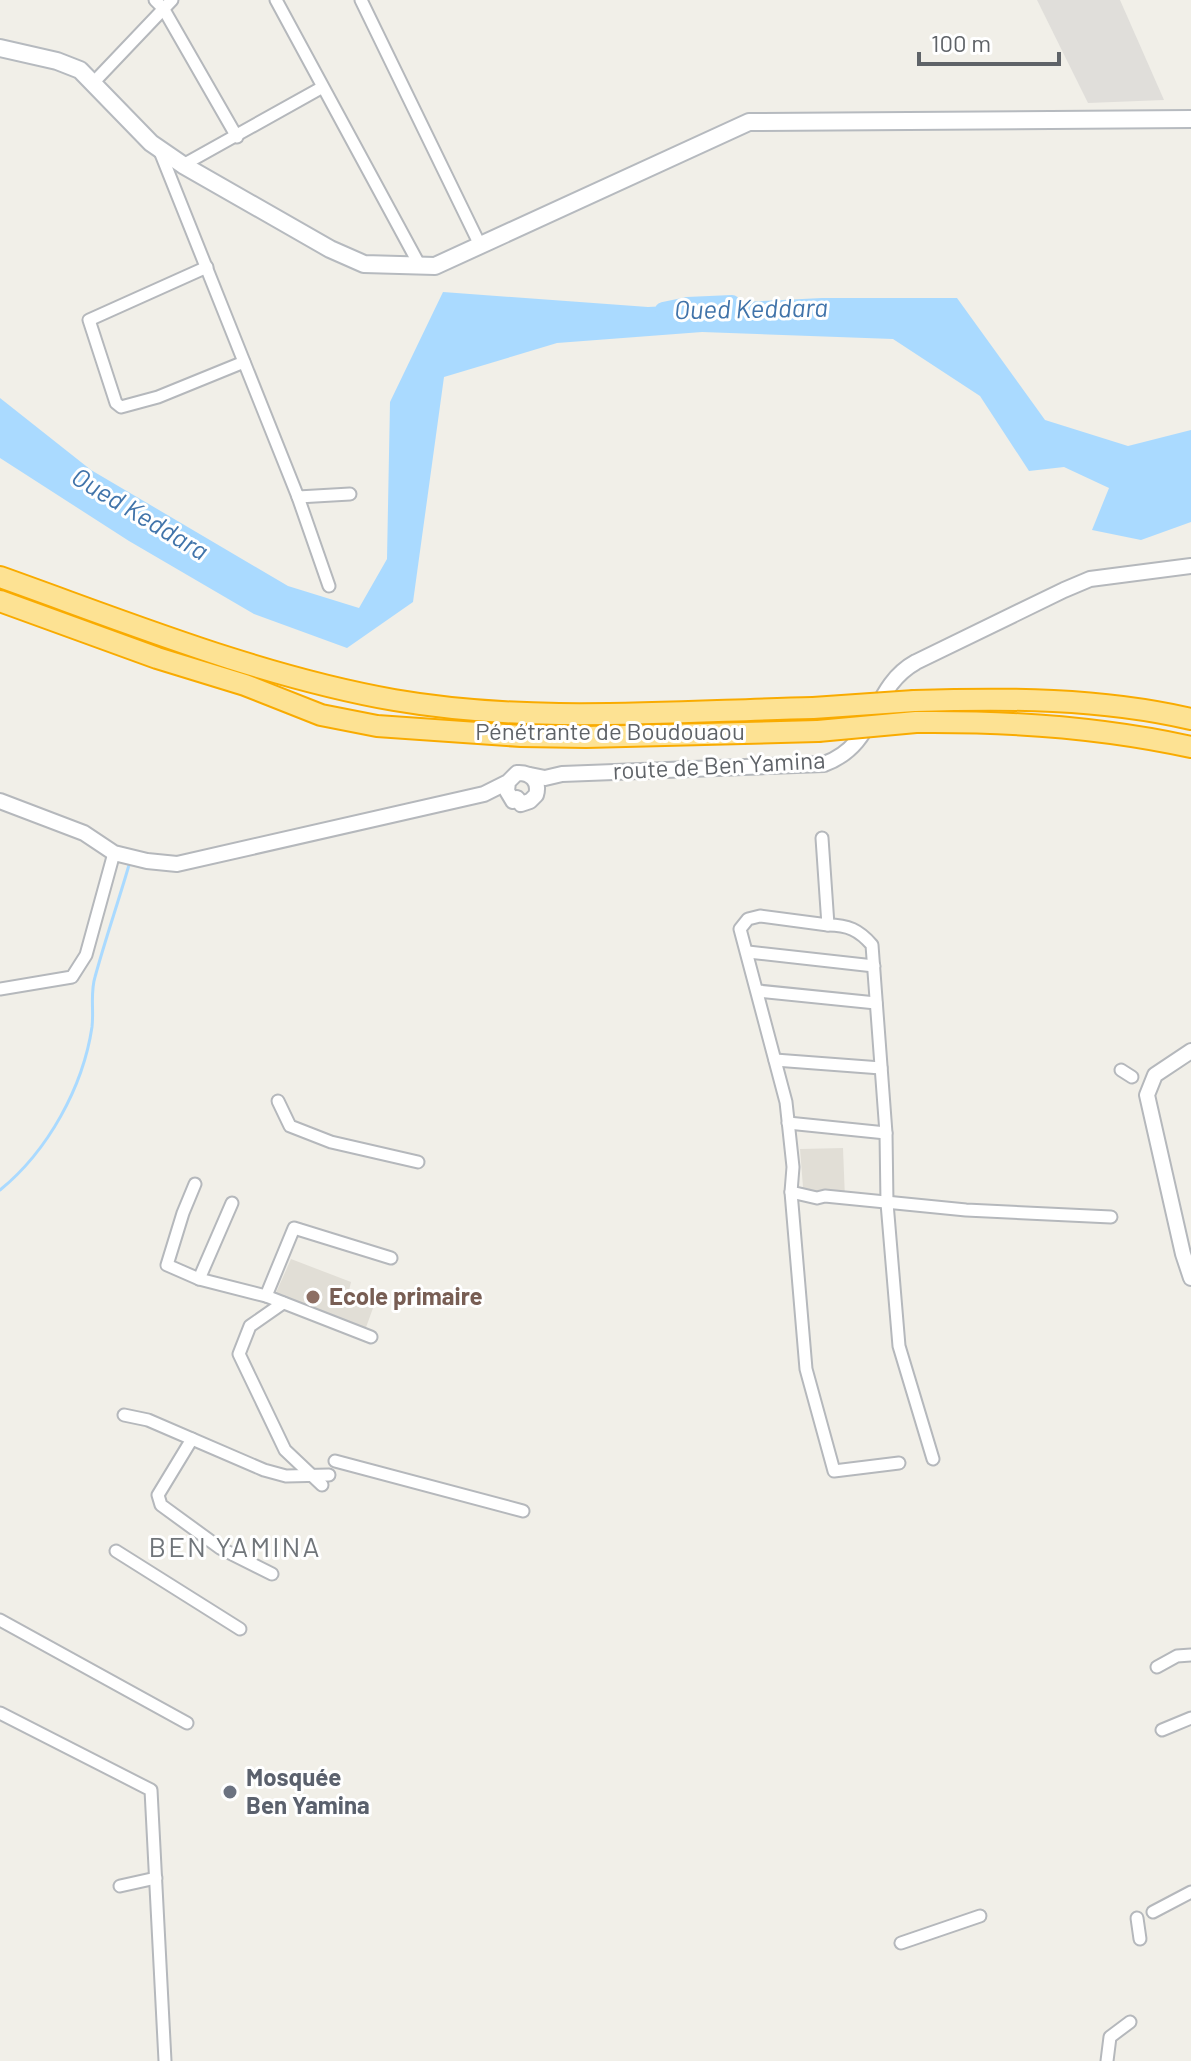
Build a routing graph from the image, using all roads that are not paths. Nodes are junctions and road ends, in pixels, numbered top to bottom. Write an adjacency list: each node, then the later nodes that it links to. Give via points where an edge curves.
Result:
1 (276, 0): 6 (street)
2 (361, 0): 11 (street)
3 (163, 3): 5 (street); 8 (street)
4 (0, 48): 5 (main road, via 57,61)
5 (94, 82): 9 (main road)
6 (321, 88): 8 (street); 12 (street)
7 (1191, 119): 11 (main road, via 749,122)
8 (237, 137): 10 (street)
9 (159, 149): 10 (main road); 13 (street)
10 (183, 165): 12 (main road, via 364,264)
11 (480, 245): 12 (main road, via 435,266)
12 (420, 266)
13 (207, 267): 14 (street); 14 (street, via 89,320 116,403 121,407 158,397)
14 (244, 362): 16 (street)
15 (350, 494): 16 (street)
16 (298, 497): 19 (street)
17 (1191, 566): 24 (street, route de Ben Yamina, via 1090,579 916,662 896,677 857,744 824,764)
18 (0, 577): 21 (highway, Pénétrante de Boudouaou, bridge, via 167,638 394,700 585,714 813,708)
19 (329, 586)
20 (0, 601): 21 (highway, Pénétrante de Boudouaou, bridge, via 321,715 377,726 586,737 818,731)
21 (915, 712): 22 (highway, Pénétrante de Boudouaou, via 992,698 1138,707); 23 (highway, Pénétrante de Boudouaou, via 1135,735)
22 (1191, 719)
23 (1191, 747)
24 (562, 774): 25 (street, route de Ben Yamina); 27 (street)
25 (530, 775): 26 (street, via 517,773); 27 (street)
26 (508, 782): 28 (street); 29 (street)
27 (537, 791): 29 (street, via 526,803)
28 (484, 794): 29 (street); 32 (street, via 177,864)
29 (510, 798)
30 (0, 801): 32 (street, via 84,833)
31 (822, 838): 33 (street)
32 (114, 853): 36 (street, via 86,955 72,977)
33 (828, 925): 34 (street, via 748,919 740,929); 35 (street, via 861,932 872,945)
34 (748, 952): 35 (street); 37 (street)
35 (874, 966): 38 (street)
36 (0, 989)
37 (758, 991): 38 (street); 40 (street)
38 (876, 1003): 41 (street)
39 (1191, 1051): 52 (street, via 1155,1075 1147,1095)
40 (775, 1060): 41 (street); 43 (street)
41 (881, 1068): 44 (street)
42 (278, 1101): 45 (street, via 290,1126 331,1142)
43 (788, 1123): 44 (street); 47 (street)
44 (886, 1133): 49 (street)
45 (418, 1162)
46 (195, 1184): 53 (street, via 167,1265)
47 (791, 1192): 49 (street); 61 (street, via 806,1369 834,1471)
48 (232, 1203): 53 (street)
49 (887, 1203): 50 (street); 59 (street, via 899,1346)
50 (1111, 1217)
51 (391, 1258): 54 (street, via 294,1228)
52 (1191, 1278)
53 (199, 1279): 54 (street)
54 (266, 1296): 55 (street)
55 (283, 1303): 56 (street); 62 (street, via 250,1326 239,1354 285,1450)
56 (371, 1337)
57 (124, 1415): 58 (street)
58 (192, 1439): 62 (street, via 264,1470 286,1476); 66 (street, via 158,1495 161,1505 220,1548)
59 (933, 1459)
60 (335, 1461): 64 (street)
61 (899, 1463)
62 (310, 1474): 63 (street)
63 (326, 1480)
64 (523, 1511)
65 (116, 1551): 68 (street)
66 (272, 1574)
67 (0, 1620): 73 (street)
68 (240, 1629)
69 (1191, 1655): 70 (street)
70 (1157, 1667)
71 (0, 1713): 75 (street, via 151,1790)
72 (1191, 1718): 74 (street)
73 (187, 1723)
74 (1162, 1730)
75 (156, 1878): 76 (street); 84 (street)
76 (120, 1886)
77 (1191, 1892): 78 (street)
78 (1153, 1912)
79 (980, 1916): 82 (street)
80 (1137, 1918): 81 (street)
81 (1140, 1939)
82 (901, 1943)
83 (1130, 2022): 85 (street, via 1110,2037)
84 (165, 2061)
85 (1107, 2061)

